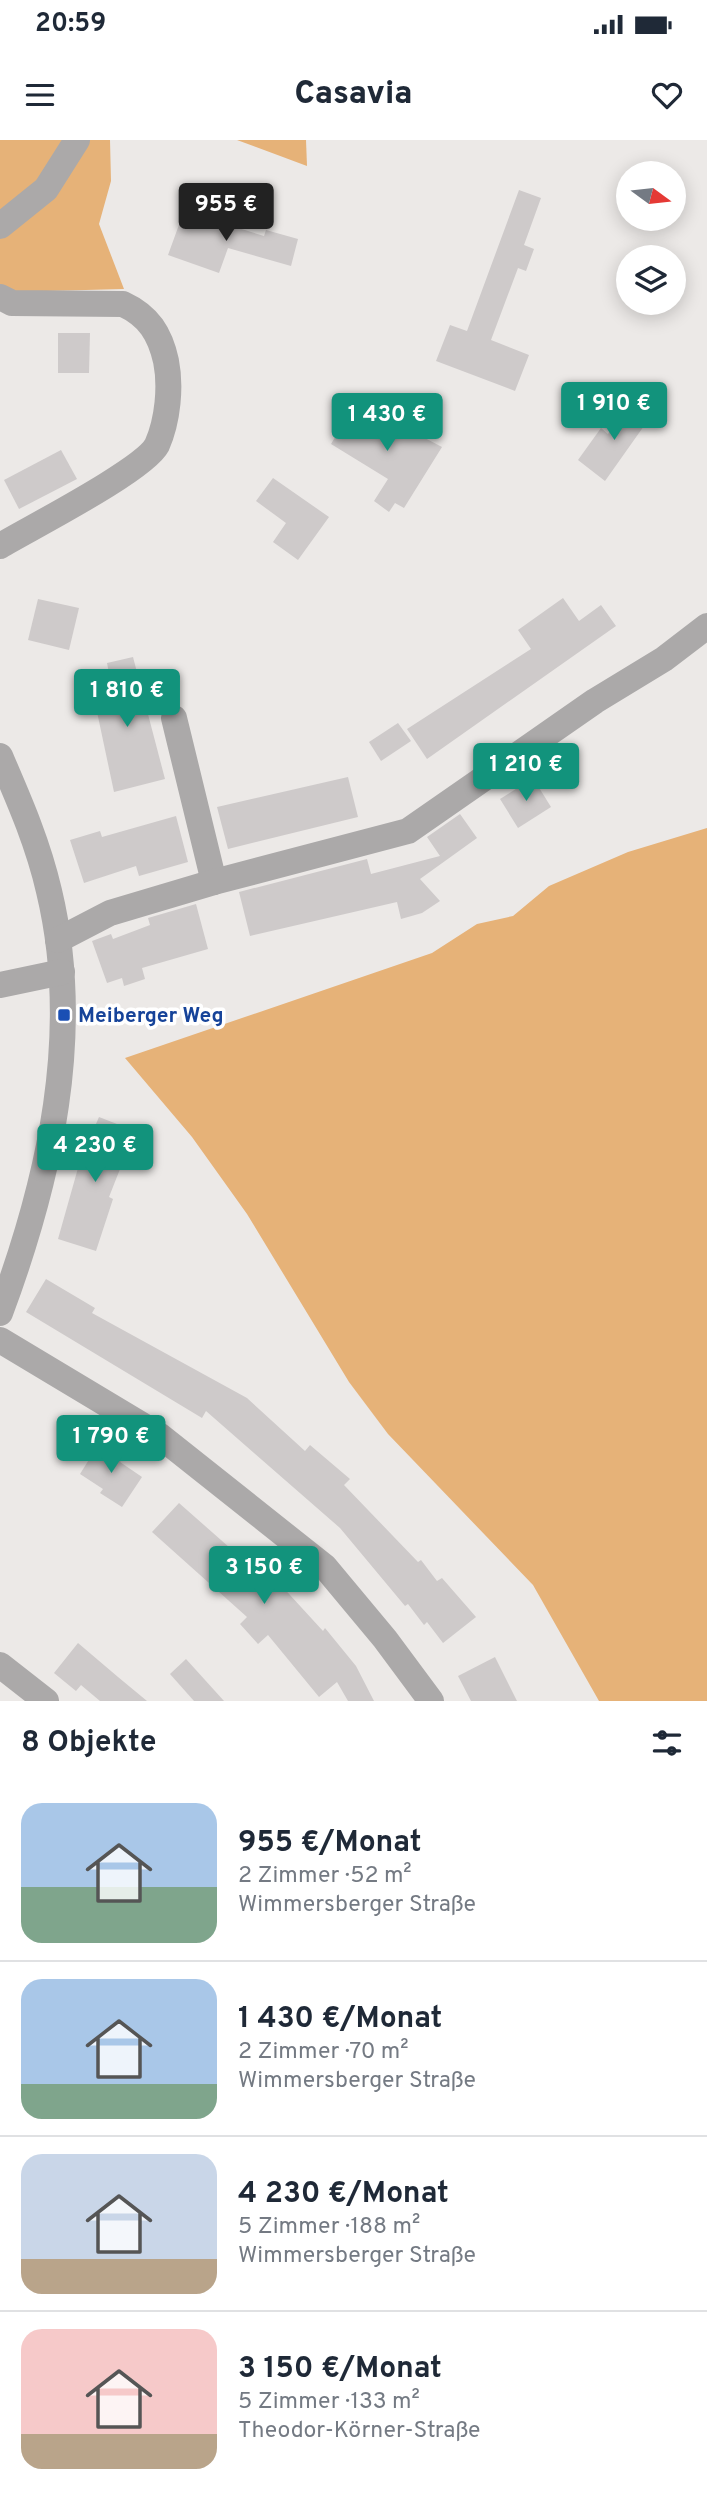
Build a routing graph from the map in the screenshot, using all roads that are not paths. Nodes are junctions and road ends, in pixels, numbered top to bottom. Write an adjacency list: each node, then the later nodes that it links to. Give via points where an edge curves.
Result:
1 (77, 140): 2 (street, via 46,189)
2 (0, 226)
3 (0, 297): 4 (street, via 12,303 123,304 139,311 161,336 168,370 167,408 156,447 120,478)
4 (0, 546)
5 (707, 626): 8 (street, via 408,831)
6 (174, 718): 8 (street)
7 (0, 756): 9 (street, via 32,829)
8 (214, 881): 9 (street, via 110,913)
9 (58, 940): 10 (street)
10 (62, 972): 11 (street); 12 (street, via 64,1032 54,1117 19,1261)
11 (0, 985)
12 (0, 1312)
13 (0, 1340): 16 (street, via 160,1436 325,1567)
14 (0, 1665): 15 (street)
15 (46, 1701)
16 (431, 1701)

